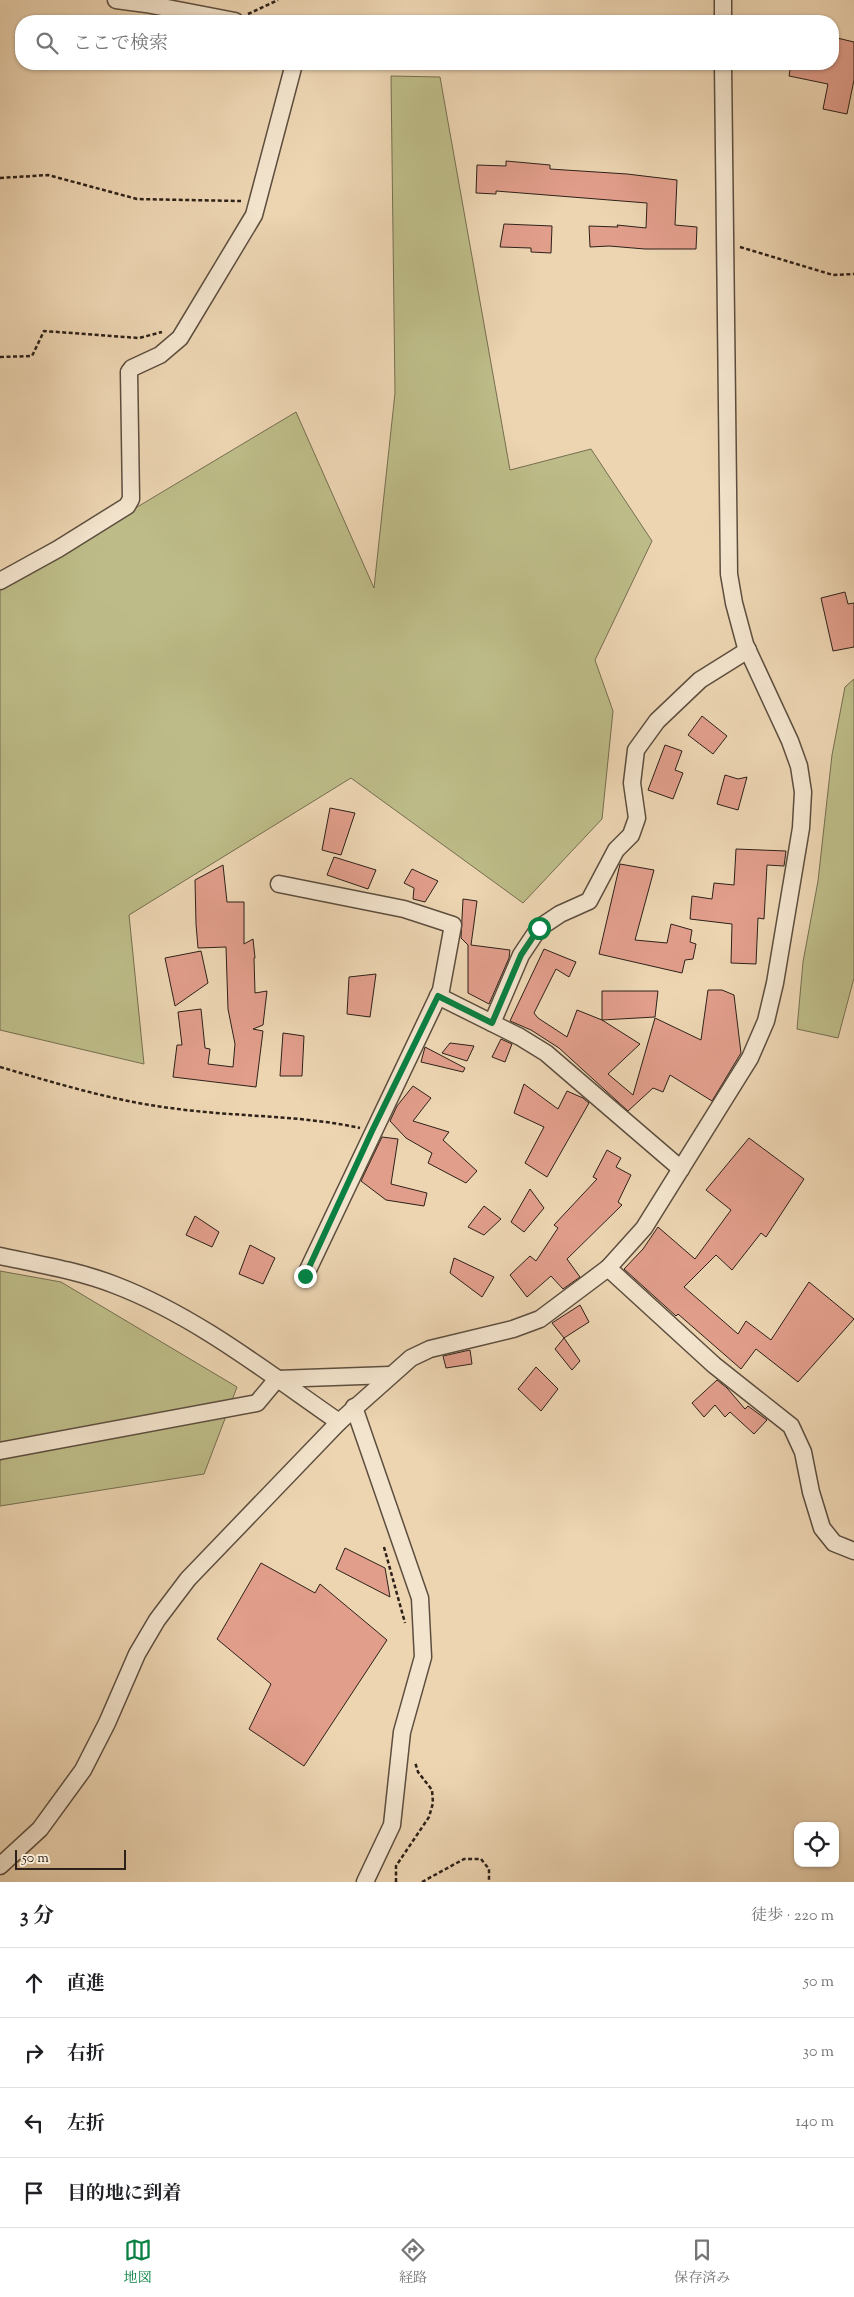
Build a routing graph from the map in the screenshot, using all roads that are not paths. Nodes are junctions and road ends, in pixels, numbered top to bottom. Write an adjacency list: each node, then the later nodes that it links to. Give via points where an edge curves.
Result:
1 (116, 0): 3 (street)
2 (723, 0): 4 (street)
3 (203, 15)
4 (723, 15)
5 (292, 70): 7 (street, via 254,215 180,338 160,355 129,372 131,499 127,506)
6 (723, 70): 8 (street, via 729,574)
7 (0, 580)
8 (748, 650): 11 (street, via 700,680 657,721 636,750 632,783 637,818 631,835 616,850 589,901 539,928 521,955); 12 (street, via 799,766 803,792 801,828 766,1021 750,1058)
9 (279, 884): 10 (street, via 404,909 454,925)
10 (438, 996): 11 (street); 15 (street)
11 (492, 1023): 12 (street, via 546,1053)
12 (681, 1169): 14 (street, via 644,1228)
13 (0, 1256): 17 (street, via 114,1284 170,1310)
14 (608, 1268): 16 (street, via 540,1319 513,1329 430,1349 411,1358); 21 (street, via 714,1365 791,1426 803,1452 822,1528 834,1543)
15 (305, 1276)
16 (390, 1375): 17 (street); 18 (street)
17 (276, 1379): 19 (street); 20 (street, via 257,1403)
18 (354, 1407): 19 (street); 23 (street, via 420,1598 423,1658 402,1732 392,1825)
19 (339, 1422): 22 (street, via 188,1579 157,1620 137,1654 84,1770 40,1829)
20 (0, 1451)
21 (854, 1551)
22 (0, 1866)
23 (365, 1882)

